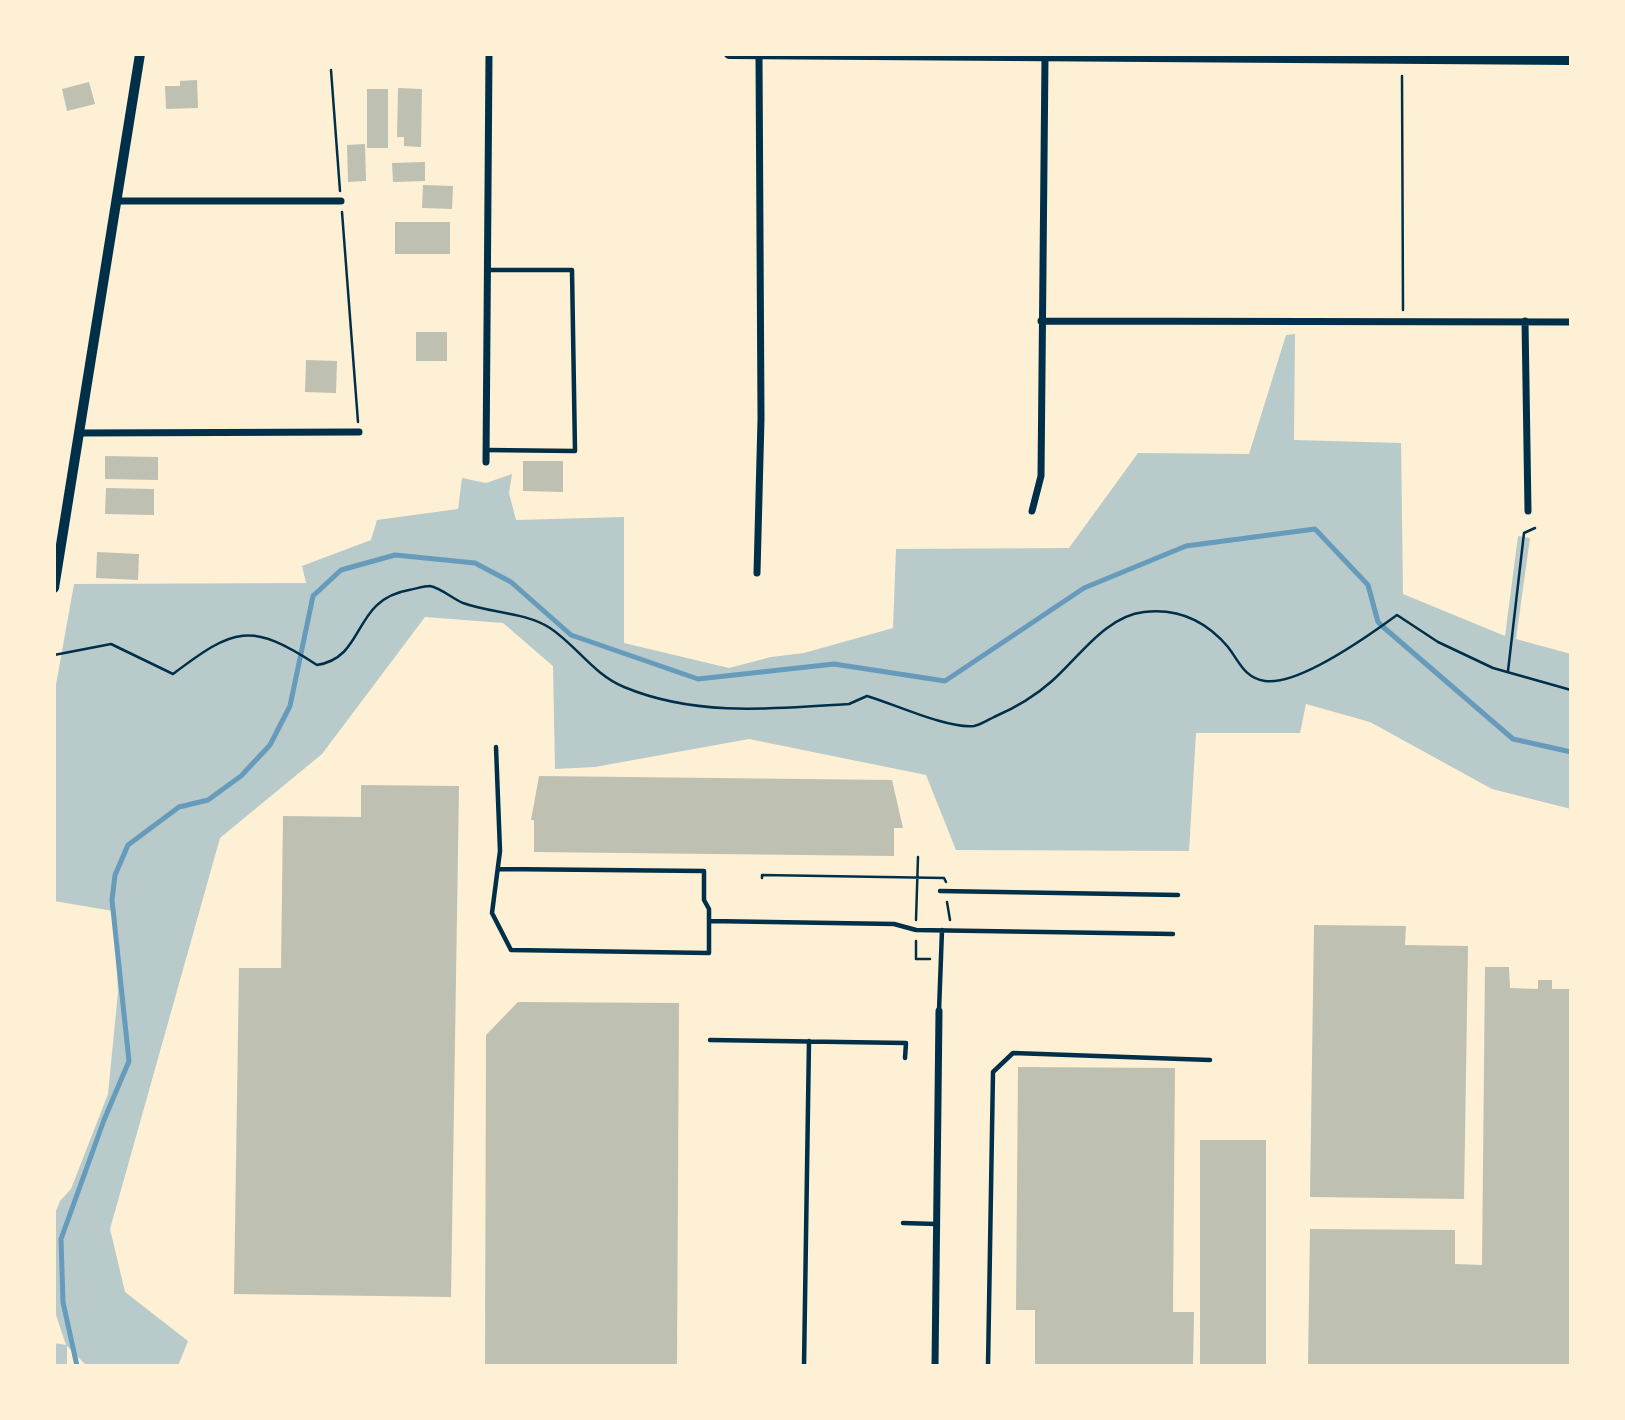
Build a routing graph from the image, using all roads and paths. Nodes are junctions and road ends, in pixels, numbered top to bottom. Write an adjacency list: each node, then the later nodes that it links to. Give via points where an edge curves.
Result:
1 (140, 54): 11 (street)
2 (489, 54): 13 (street)
3 (729, 54): 4 (street)
4 (759, 55): 6 (street); 25 (street)
5 (1070, 55): 6 (street); 7 (street)
6 (1045, 57): 14 (street)
7 (1500, 57): 8 (street)
8 (1571, 60)
9 (331, 70): 12 (path)
10 (1402, 76): 15 (path)
11 (117, 201): 12 (street); 19 (street)
12 (341, 201): 18 (path)
13 (489, 270): 20 (street); 20 (lane, via 572,270 575,451)
14 (1041, 321): 15 (street); 22 (street, via 1041,476)
15 (1403, 321): 16 (street)
16 (1525, 321): 17 (street); 23 (street)
17 (1571, 322)
18 (359, 432): 19 (street)
19 (79, 433): 26 (street)
20 (486, 450): 21 (street)
21 (486, 462)
22 (1032, 511)
23 (1528, 511)
24 (1535, 528): 28 (path, via 1524,533)
25 (757, 572)
26 (54, 588)
27 (54, 655): 28 (path, via 111,644 173,674 222,639 262,635 284,643 317,665 333,662 358,634 369,609 393,593 431,586 463,603 547,626 622,687 720,710 849,704 867,696 919,715 974,726 1018,707 1115,621 1143,612 1178,613 1198,620 1229,649 1242,671 1266,682 1299,674 1358,643 1397,615 1438,642)
28 (1507, 671): 29 (path)
29 (1571, 690)
30 (496, 747): 31 (lane)
31 (499, 869): 36 (lane, via 704,871); 36 (lane, via 492,913 511,950 709,953)
32 (762, 878): 34 (path, via 944,878)
33 (940, 891): 34 (lane)
34 (946, 891): 35 (lane); 38 (path)
35 (1178, 895)
36 (709, 921): 37 (lane, via 894,924)
37 (942, 930): 38 (lane); 40 (lane)
38 (950, 930): 39 (lane)
39 (1173, 934)
40 (939, 1011): 46 (street)
41 (710, 1040): 42 (lane)
42 (809, 1041): 43 (lane, via 906,1043); 47 (lane)
43 (905, 1058)
44 (1210, 1060): 49 (lane, via 1013,1053 993,1072)
45 (903, 1223): 46 (lane)
46 (936, 1224): 48 (street)
47 (804, 1366)
48 (935, 1366)
49 (988, 1366)

